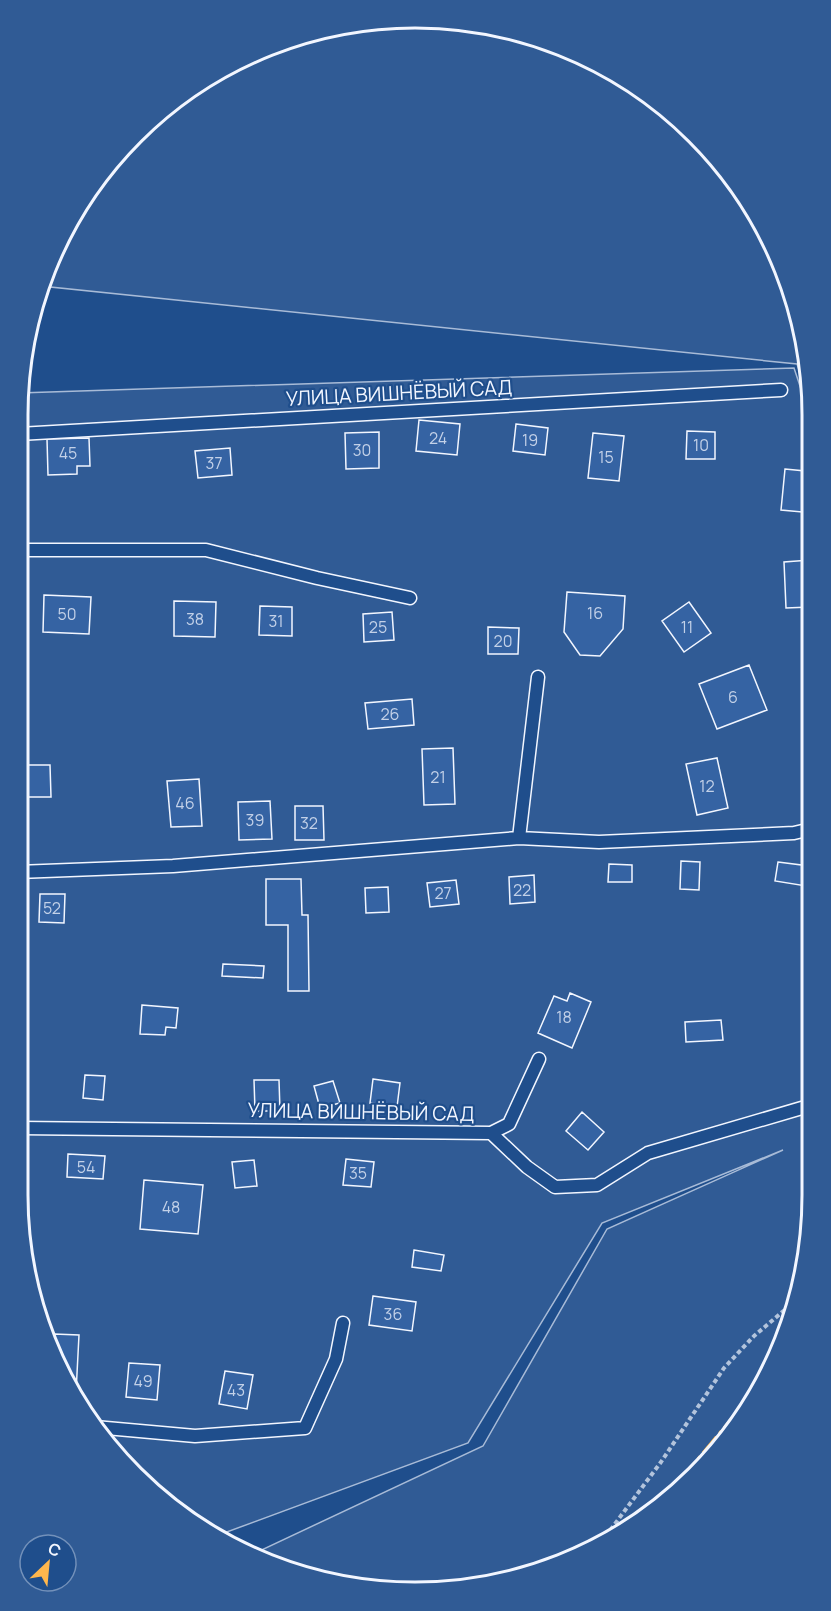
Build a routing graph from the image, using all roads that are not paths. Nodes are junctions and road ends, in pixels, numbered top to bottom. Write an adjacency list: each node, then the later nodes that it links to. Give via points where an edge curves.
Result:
1 (781, 390): 2 (lane, УЛИЦА ВИШНЁВЫЙ САД)
2 (28, 433)
3 (28, 550): 4 (lane, via 206,550)
4 (410, 598)
5 (538, 677): 7 (lane)
6 (802, 831): 7 (lane, via 599,842)
7 (519, 838): 8 (lane, via 173,866)
8 (28, 872)
9 (539, 1059): 12 (lane, via 508,1124)
10 (802, 1108): 12 (lane, УЛИЦА ВИШНЁВЫЙ САД, via 648,1153 597,1185 555,1187)
11 (28, 1128): 12 (lane, УЛИЦА ВИШНЁВЫЙ САД)
12 (491, 1133)
13 (343, 1323): 14 (lane, via 336,1359 305,1428 195,1436)
14 (106, 1428)

